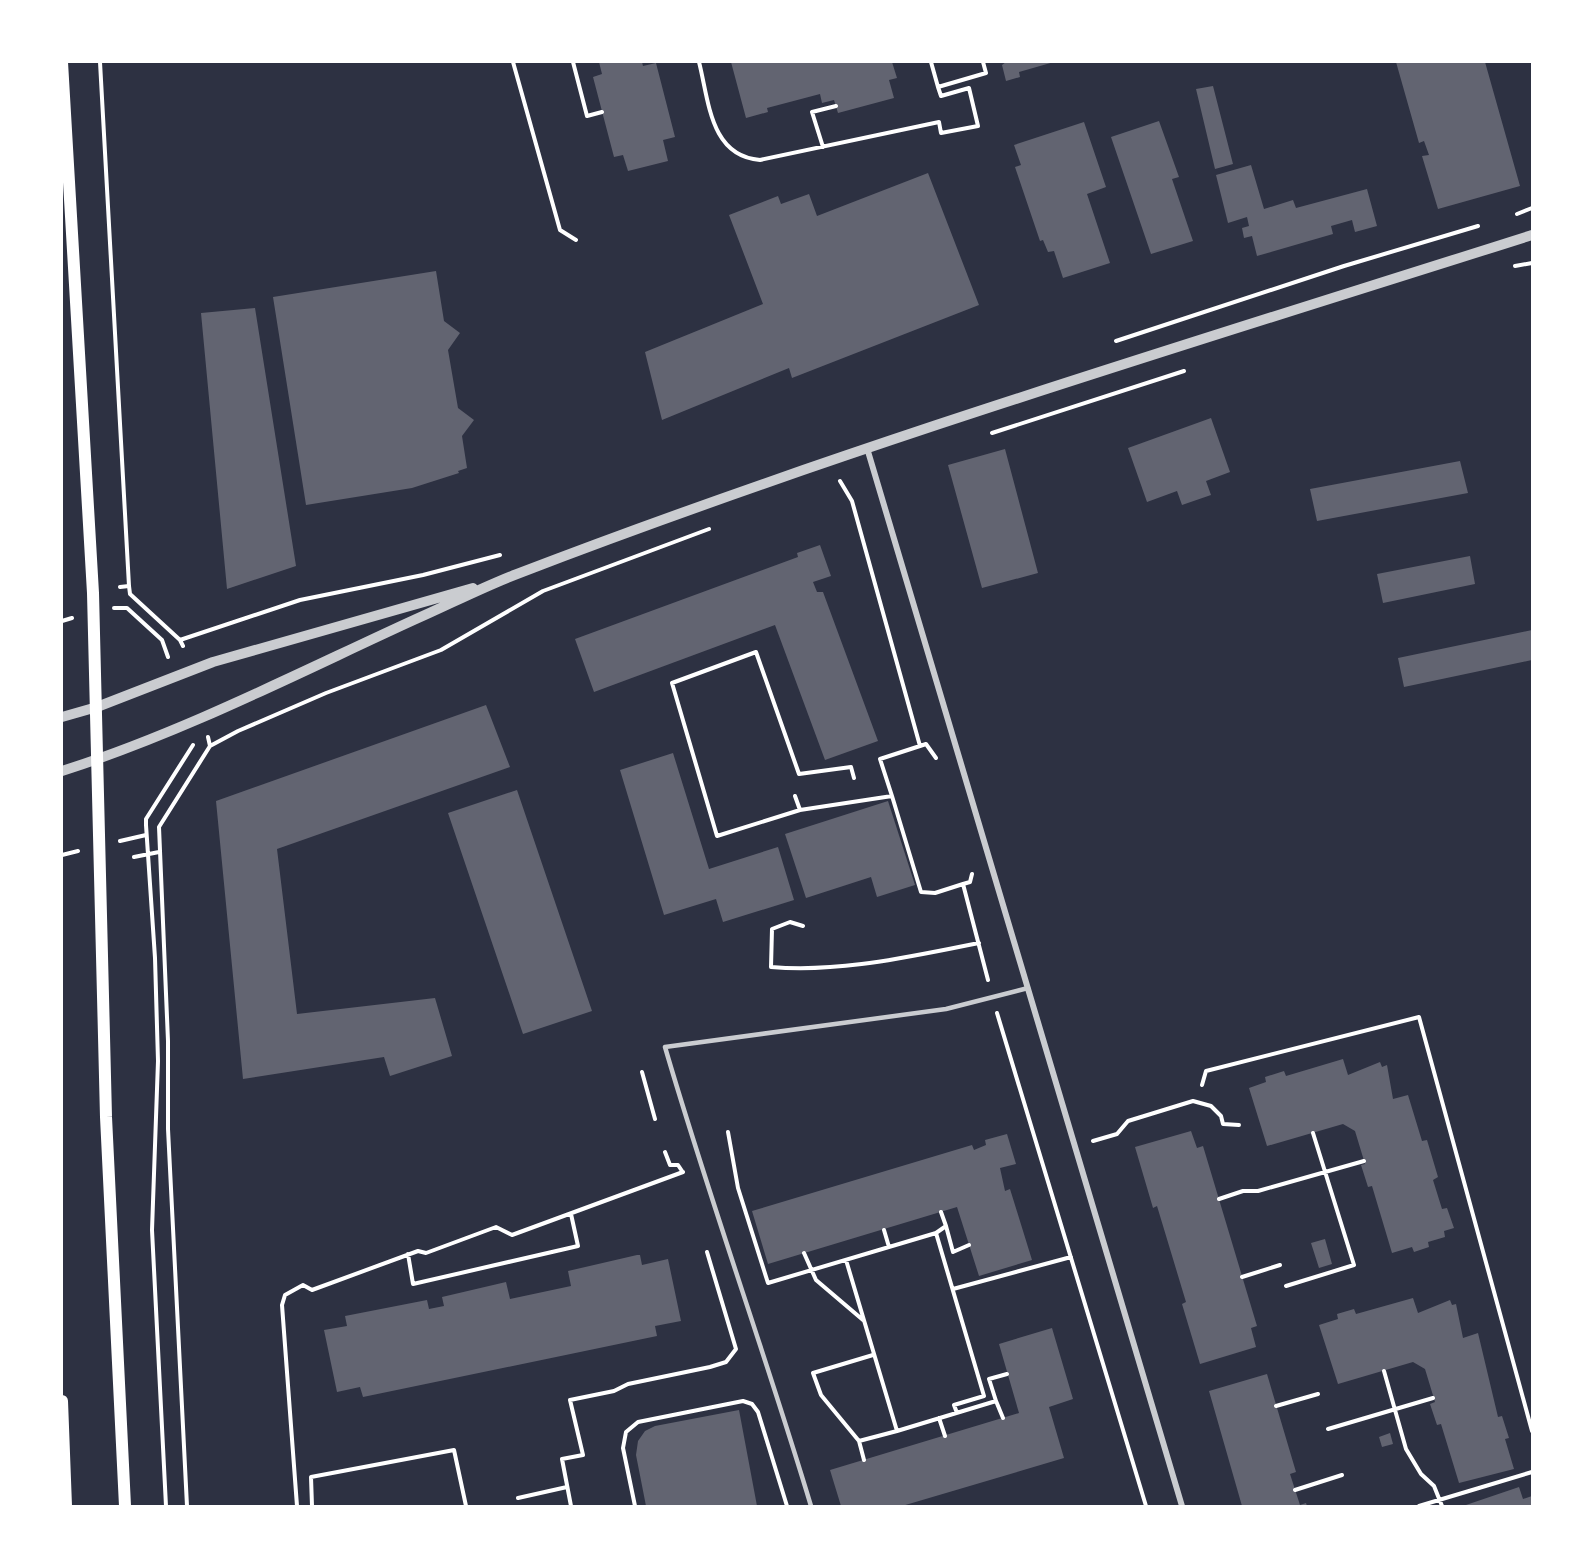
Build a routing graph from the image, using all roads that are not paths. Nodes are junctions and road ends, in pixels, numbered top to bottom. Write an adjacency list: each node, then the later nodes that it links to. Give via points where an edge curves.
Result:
1 (62, 62): 5 (main road)
2 (1533, 236): 3 (street)
3 (867, 448): 4 (street); 9 (street)
4 (506, 579): 5 (street, via 213,662); 7 (street, via 202,717)
5 (97, 707): 6 (street); 7 (main road)
6 (62, 717)
7 (99, 759): 8 (street); 12 (main road, via 106,1117)
8 (62, 771)
9 (1028, 988): 13 (lane, via 946,1009 665,1047); 14 (street)
10 (62, 1401): 11 (main road)
11 (66, 1506)
12 (125, 1506)
13 (811, 1506)
14 (1182, 1506)

